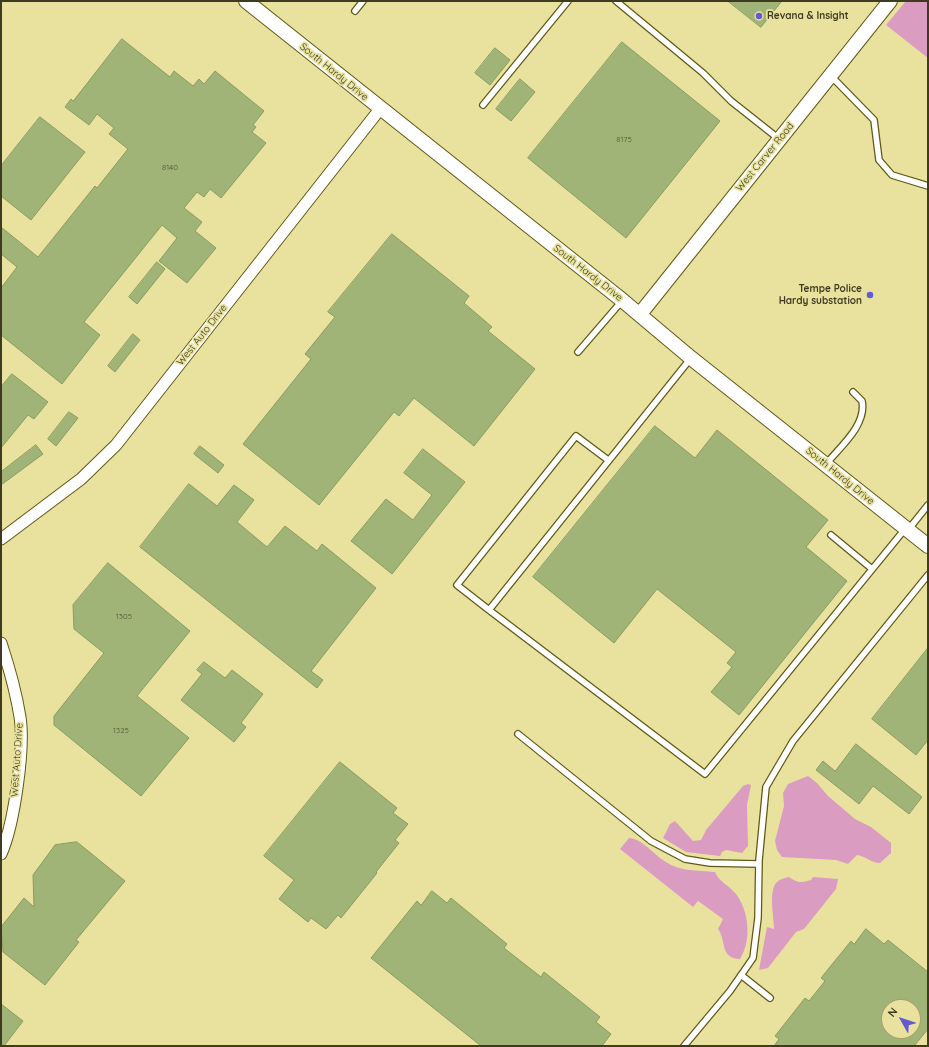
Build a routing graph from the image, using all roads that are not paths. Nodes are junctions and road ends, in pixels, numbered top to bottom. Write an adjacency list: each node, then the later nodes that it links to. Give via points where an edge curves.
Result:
1 (246, 1): 9 (street, South Hardy Drive)
2 (363, 1): 6 (lane)
3 (568, 1): 8 (lane)
4 (616, 1): 10 (lane, via 703,73 731,101)
5 (890, 1): 7 (street, West Carver Road)
6 (355, 11)
7 (831, 75): 10 (street, West Carver Road); 11 (lane, via 874,120 879,160 892,176)
8 (483, 104)
9 (380, 109): 12 (street, South Hardy Drive); 22 (street, West Auto Drive, via 116,445 81,479)
10 (779, 139): 13 (street, West Carver Road)
11 (928, 186)
12 (622, 300): 13 (street, South Hardy Drive); 14 (lane)
13 (640, 314): 15 (street, South Hardy Drive)
14 (578, 352)
15 (691, 358): 17 (lane); 18 (street, South Hardy Drive)
16 (853, 392): 18 (lane, via 862,401 861,418)
17 (608, 460): 26 (lane); 26 (lane, via 576,436 457,584)
18 (825, 465): 20 (street, South Hardy Drive)
19 (928, 505): 20 (lane)
20 (907, 529): 23 (street, South Hardy Drive); 24 (lane)
21 (831, 535): 24 (lane)
22 (1, 539)
23 (928, 546)
24 (872, 569): 26 (lane, via 705,774)
25 (928, 575): 30 (lane, via 793,741 766,787)
26 (489, 610)
27 (1, 643): 29 (street, West Auto Drive, via 11,673 20,719 20,756 14,802)
28 (518, 734): 30 (lane, via 651,841 685,859 710,863)
29 (1, 854)
30 (759, 864): 31 (lane, via 758,918 753,958)
31 (742, 974): 32 (lane); 33 (lane)
32 (770, 998)
33 (684, 1046)

